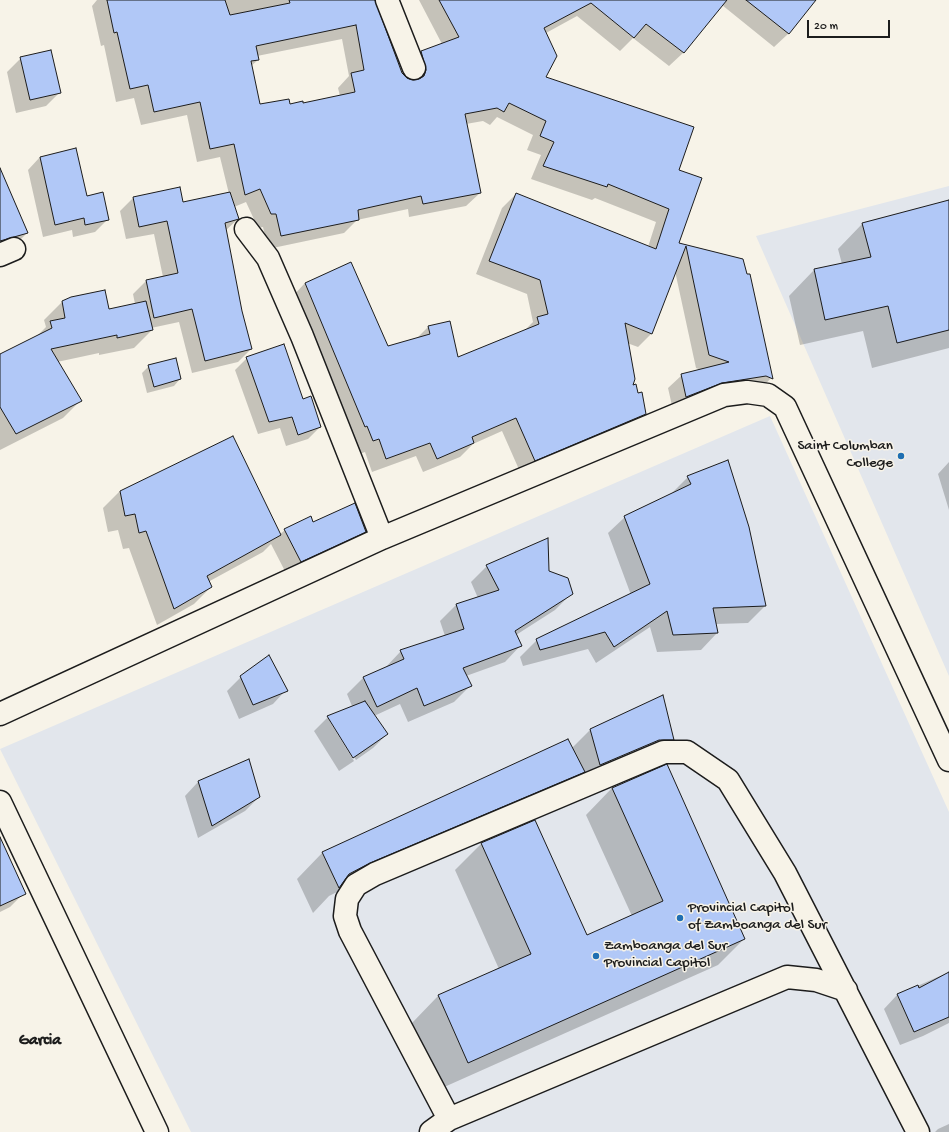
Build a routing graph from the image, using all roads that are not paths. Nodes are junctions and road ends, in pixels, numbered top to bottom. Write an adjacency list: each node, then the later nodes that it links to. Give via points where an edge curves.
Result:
1 (387, 0): 2 (street)
2 (414, 68)
3 (246, 229): 4 (street, via 268,258 302,336)
4 (382, 538): 5 (street); 6 (street, via 724,395 747,392 768,395 785,407)
5 (0, 714)
6 (949, 760)
7 (0, 802): 10 (street)
8 (846, 990): 9 (street, via 816,980 787,977); 9 (street, via 785,873 728,780 687,752 664,752 375,874 356,885 347,899 345,916 350,931); 12 (street)
9 (449, 1119): 11 (street)
10 (157, 1132)
11 (431, 1132)
12 (918, 1132)

